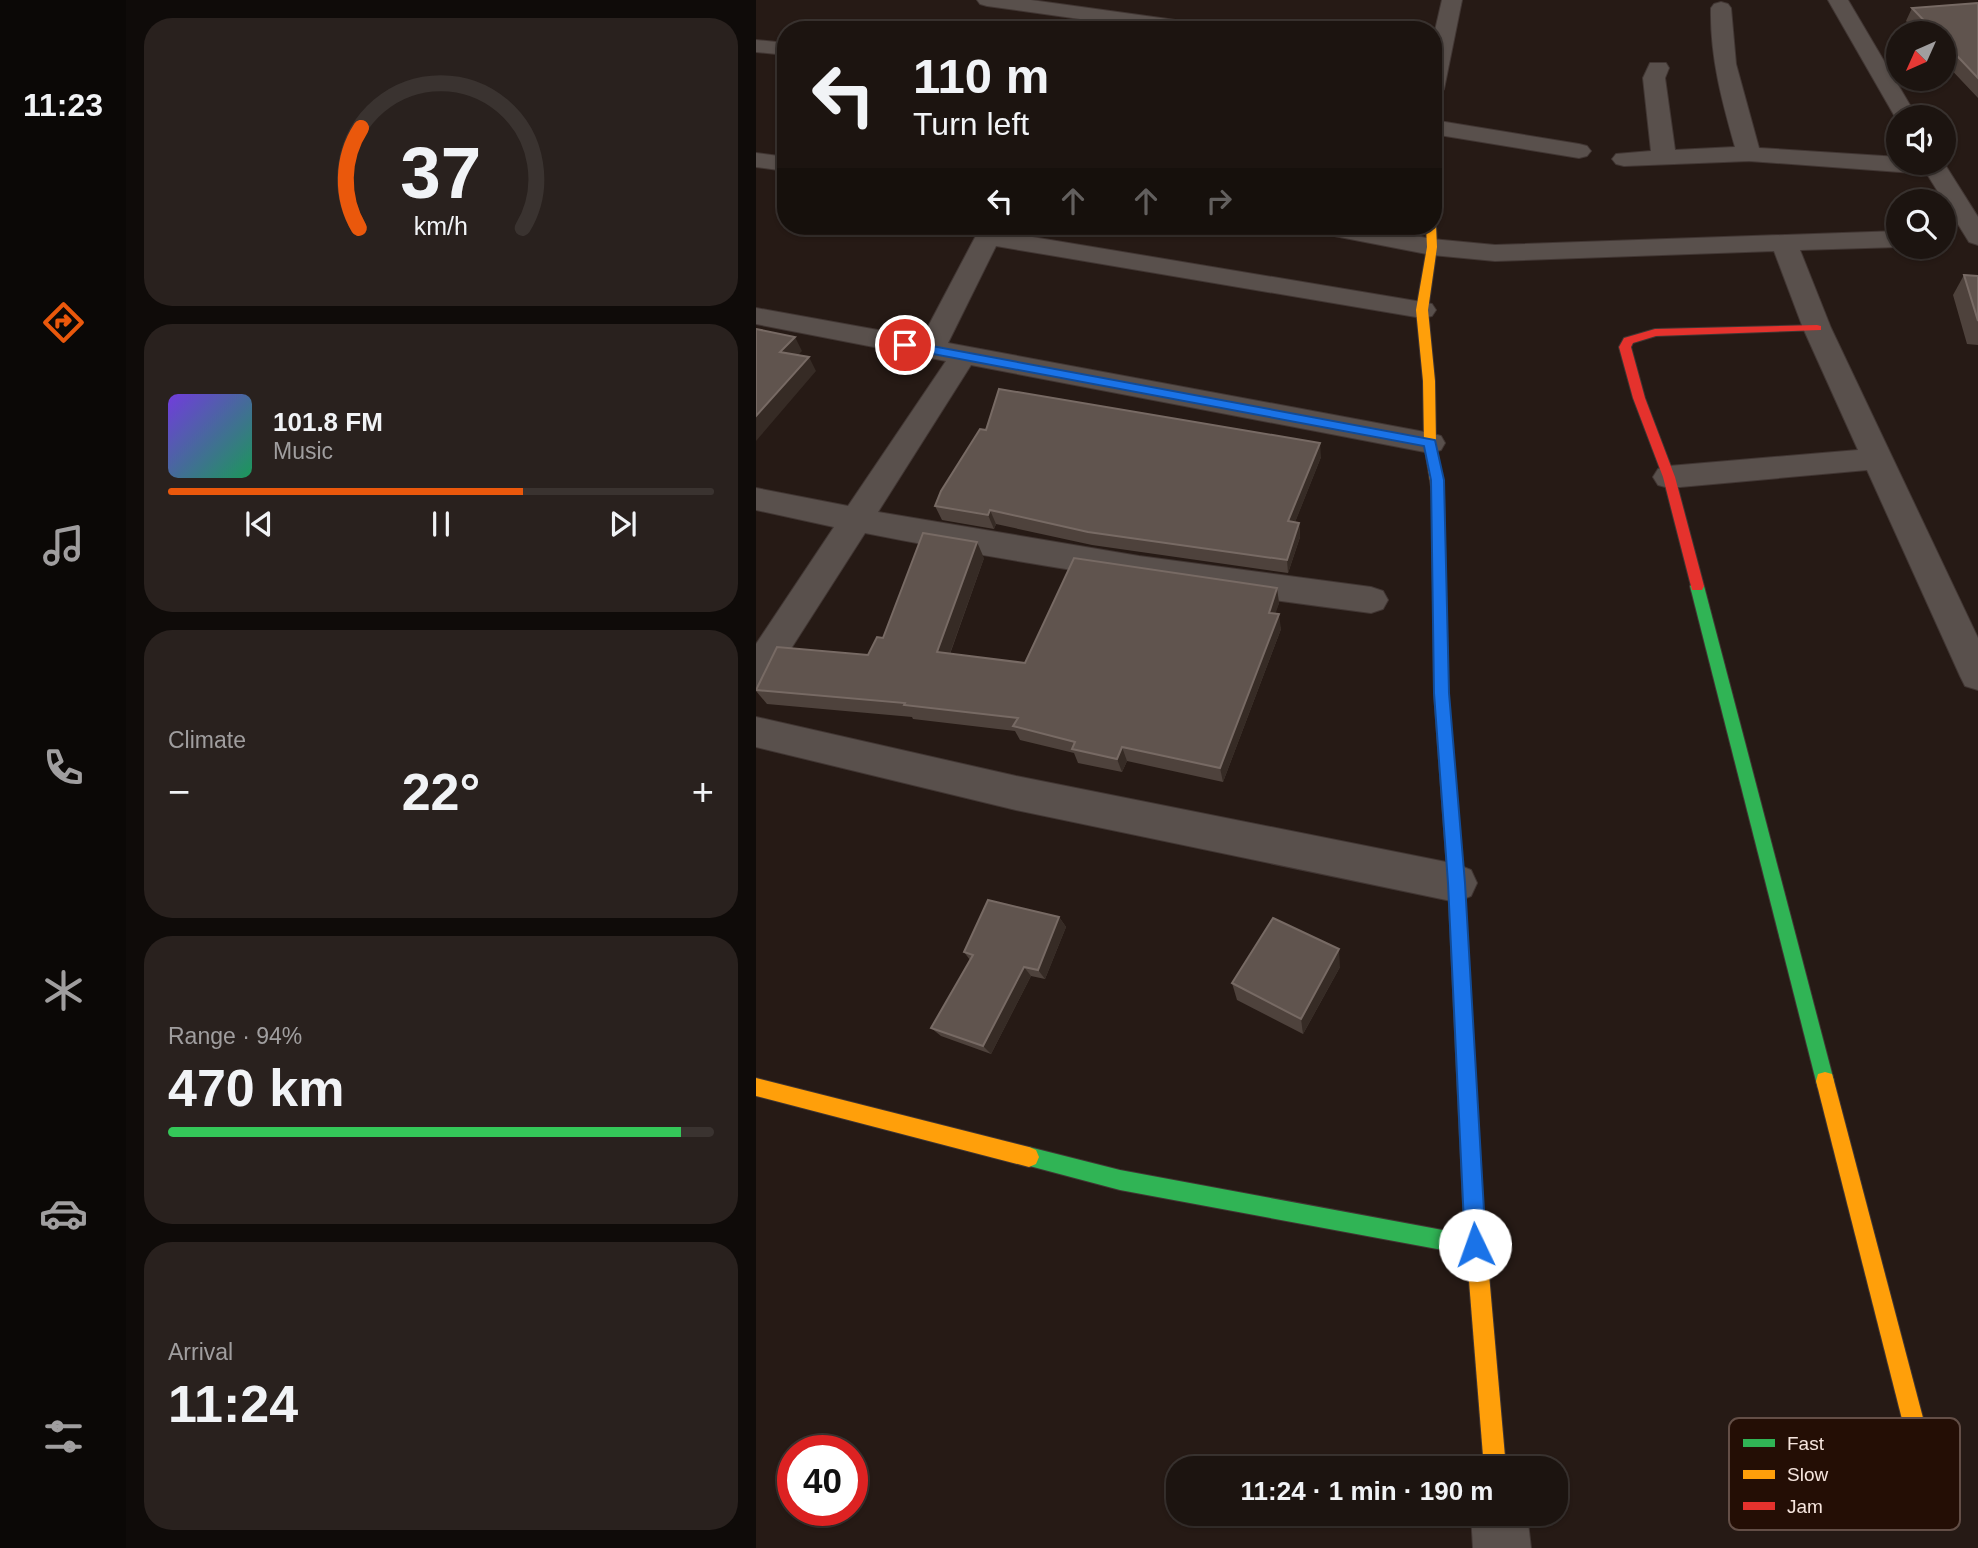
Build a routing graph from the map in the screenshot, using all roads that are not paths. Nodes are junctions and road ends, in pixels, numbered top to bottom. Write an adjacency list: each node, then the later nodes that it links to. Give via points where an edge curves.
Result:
1 (987, 0): 5 (street)
2 (1452, 0): 6 (street)
3 (1838, 0): 10 (street)
4 (1721, 8): 13 (street, via 1719,36 1725,73)
5 (1097, 21)
6 (1442, 42)
7 (756, 46): 8 (street)
8 (777, 48)
9 (1658, 68): 14 (street, via 1654,78)
10 (1899, 105)
11 (1442, 128): 12 (street)
12 (1579, 151)
13 (1749, 154): 14 (street); 17 (street)
14 (1664, 157): 15 (street)
15 (1624, 159)
16 (756, 160): 18 (street)
17 (1886, 162)
18 (777, 163)
19 (1939, 175): 25 (street)
20 (987, 235): 31 (street)
21 (1011, 235): 28 (street)
22 (1412, 235): 23 (street)
23 (1432, 237): 27 (street, via 1485,252 1541,253); 28 (street)
24 (1956, 237): 25 (street)
25 (1978, 237)
26 (1886, 239): 27 (street)
27 (1784, 242): 30 (street)
28 (1422, 310): 33 (street)
29 (756, 316): 31 (street)
30 (1817, 328): 34 (street); 35 (street, via 1655,333 1628,341 1625,346 1639,398)
31 (930, 350): 32 (street)
32 (963, 356): 33 (street); 37 (street)
33 (1430, 443): 42 (street, via 1438,480 1441,693)
34 (1877, 459): 35 (street); 40 (street)
35 (1669, 477): 45 (street)
36 (756, 499): 37 (street)
37 (855, 521): 38 (street, via 1242,584); 39 (street)
38 (1371, 600)
39 (756, 673)
40 (1978, 676)
41 (756, 732): 42 (street, via 1016,793)
42 (1456, 883): 44 (street)
43 (756, 1087): 44 (street, via 1120,1180)
44 (1475, 1245): 46 (street)
45 (1912, 1418)
46 (1494, 1456)
47 (1500, 1526): 48 (street)
48 (1502, 1548)

